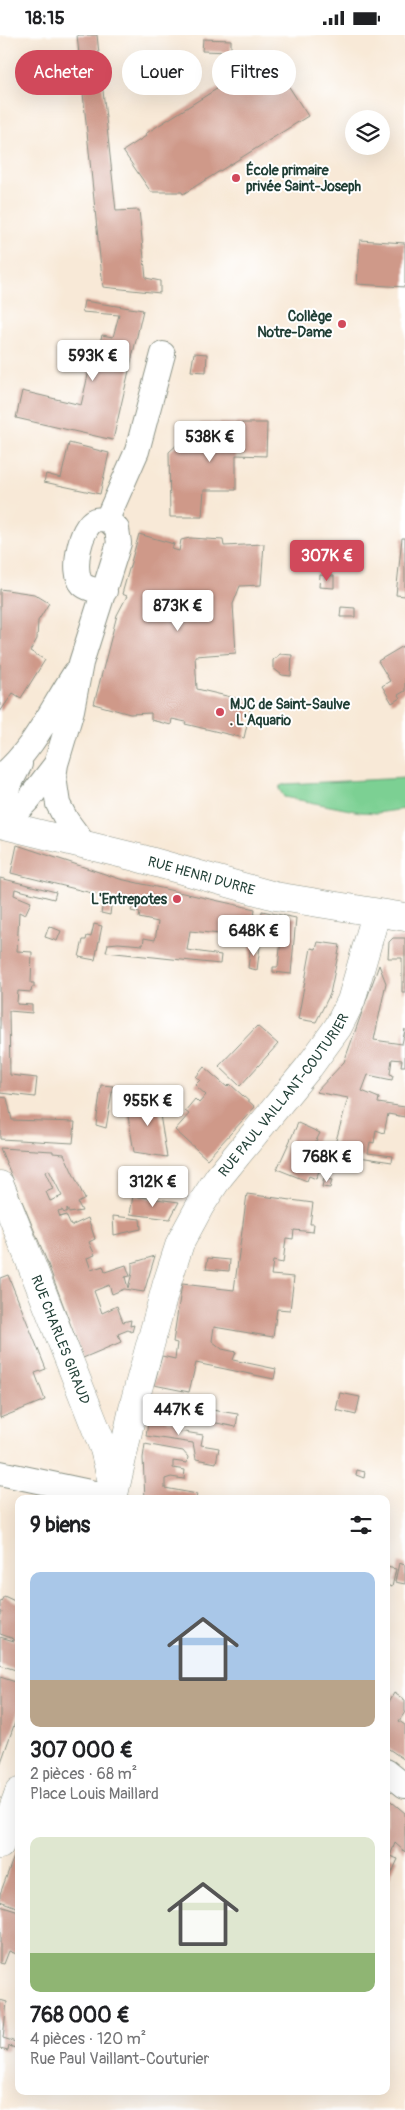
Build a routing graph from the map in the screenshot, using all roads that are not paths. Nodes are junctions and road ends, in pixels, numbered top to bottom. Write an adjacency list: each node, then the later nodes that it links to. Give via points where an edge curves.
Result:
1 (163, 353): 2 (street, via 137,451)
2 (107, 519): 3 (street, via 117,529 119,543); 3 (street, via 95,520 86,529 77,559 78,577 82,584)
3 (104, 591): 4 (street)
4 (81, 663): 5 (street); 6 (street, via 72,710)
5 (29, 747): 7 (street); 8 (street, via 6,791)
6 (56, 764): 8 (street, via 29,799); 9 (street, via 54,787 58,804)
7 (0, 777)
8 (1, 820): 9 (street, RUE HENRI DURRE)
9 (84, 844): 10 (street, RUE HENRI DURRE, via 275,896)
10 (376, 913): 11 (street, RUE HENRI DURRE); 16 (street, RUE PAUL VAILLANT-COUTURIER, via 351,1001 338,1027 219,1177 180,1243 135,1400)
11 (405, 917)
12 (0, 1185): 15 (street, RUE CHARLES GIRAUD, via 104,1449)
13 (0, 1473): 14 (street)
14 (100, 1495)
15 (114, 1495)
16 (115, 1495)
17 (390, 1774): 18 (street)
18 (405, 1785)
19 (15, 1803): 20 (street)
20 (0, 1845)

